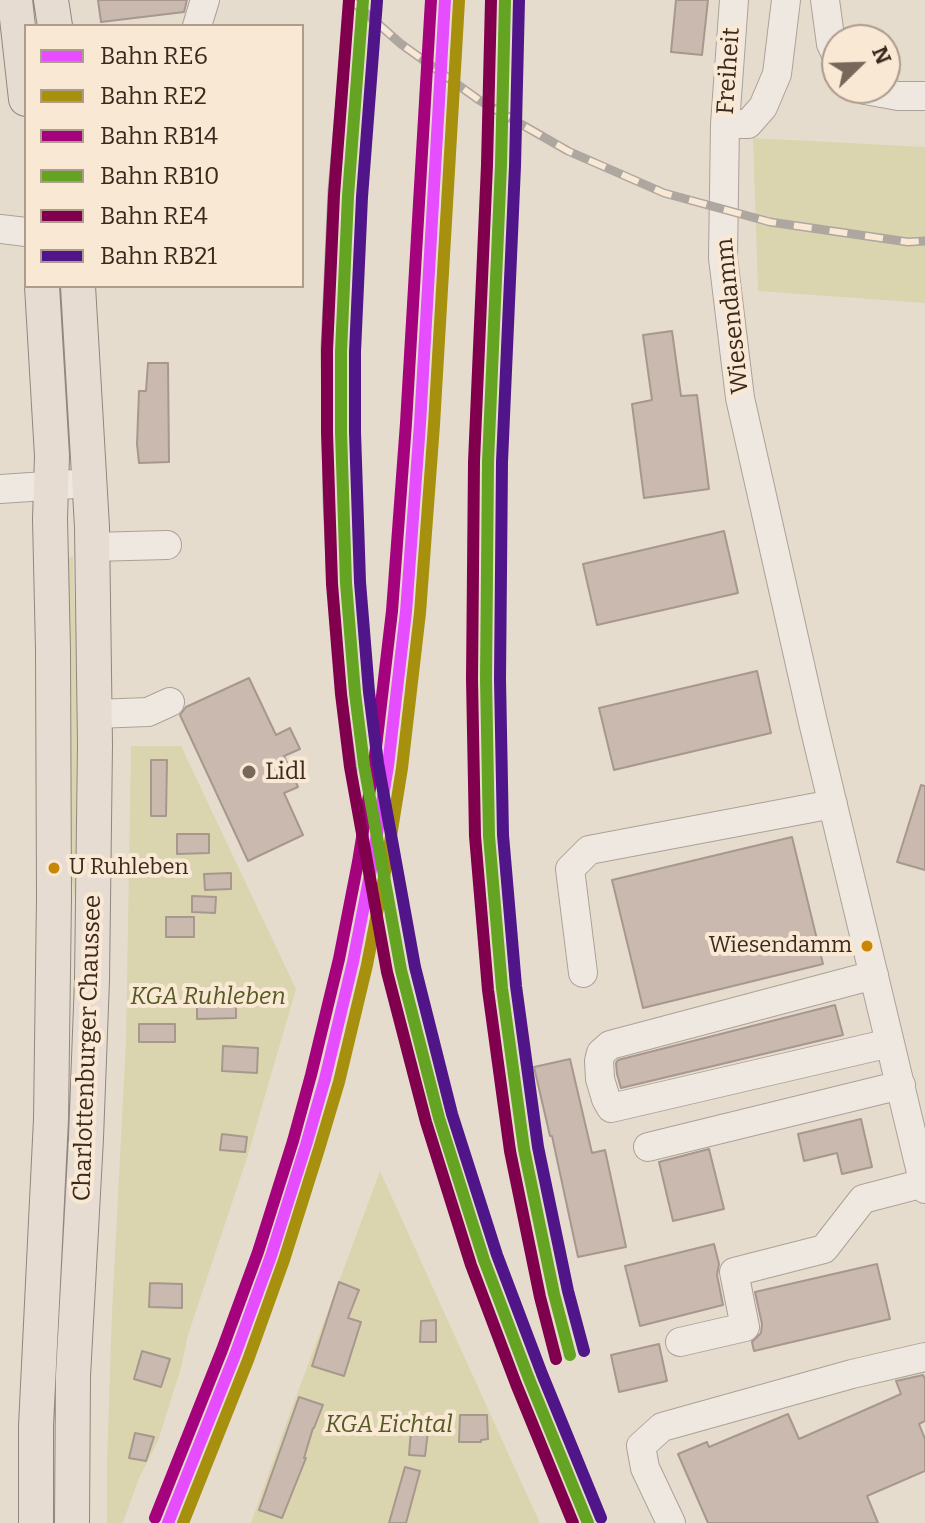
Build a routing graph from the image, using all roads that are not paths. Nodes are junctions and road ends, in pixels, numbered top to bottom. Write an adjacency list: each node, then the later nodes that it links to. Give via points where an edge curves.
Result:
1 (15, 0): 10 (main road)
2 (51, 0): 7 (main road)
3 (205, 0): 8 (street)
4 (734, 0): 13 (street, Freiheit)
5 (786, 0): 13 (street, via 777,74 763,107 748,124)
6 (827, 1): 9 (street)
7 (55, 24)
8 (198, 24)
9 (829, 24)
10 (24, 81)
11 (901, 96): 12 (street)
12 (925, 96)
13 (725, 133): 25 (street, Wiesendamm, via 723,258 740,398)
14 (0, 229): 15 (street)
15 (24, 232)
16 (42, 288): 19 (main road, Charlottenburger Chaussee)
17 (78, 288): 18 (main road, Charlottenburger Chaussee)
18 (90, 483): 19 (street); 22 (main road, Charlottenburger Chaussee)
19 (50, 487): 20 (street); 28 (main road, Charlottenburger Chaussee)
20 (0, 489)
21 (167, 545): 22 (street)
22 (92, 547): 24 (main road, Charlottenburger Chaussee)
23 (170, 702): 24 (street, via 148,712)
24 (95, 714): 29 (main road, Charlottenburger Chaussee)
25 (833, 804): 26 (street, via 589,850 570,869); 27 (street, Wiesendamm)
26 (583, 973)
27 (874, 975): 30 (street, Wiesendamm); 30 (street, via 610,1045 601,1053 600,1079 611,1108)
28 (53, 979): 29 (street); 36 (main road, Charlottenburger Chaussee)
29 (92, 980): 37 (main road, Charlottenburger Chaussee, via 73,1376)
30 (890, 1043): 31 (street, Wiesendamm)
31 (901, 1085): 32 (street); 33 (street, Wiesendamm)
32 (648, 1147)
33 (924, 1186): 34 (street, via 863,1199 824,1249 734,1272 745,1327)
34 (680, 1342)
35 (925, 1357): 38 (street, via 662,1427 641,1446 645,1468)
36 (36, 1523)
37 (72, 1523)
38 (671, 1523)

